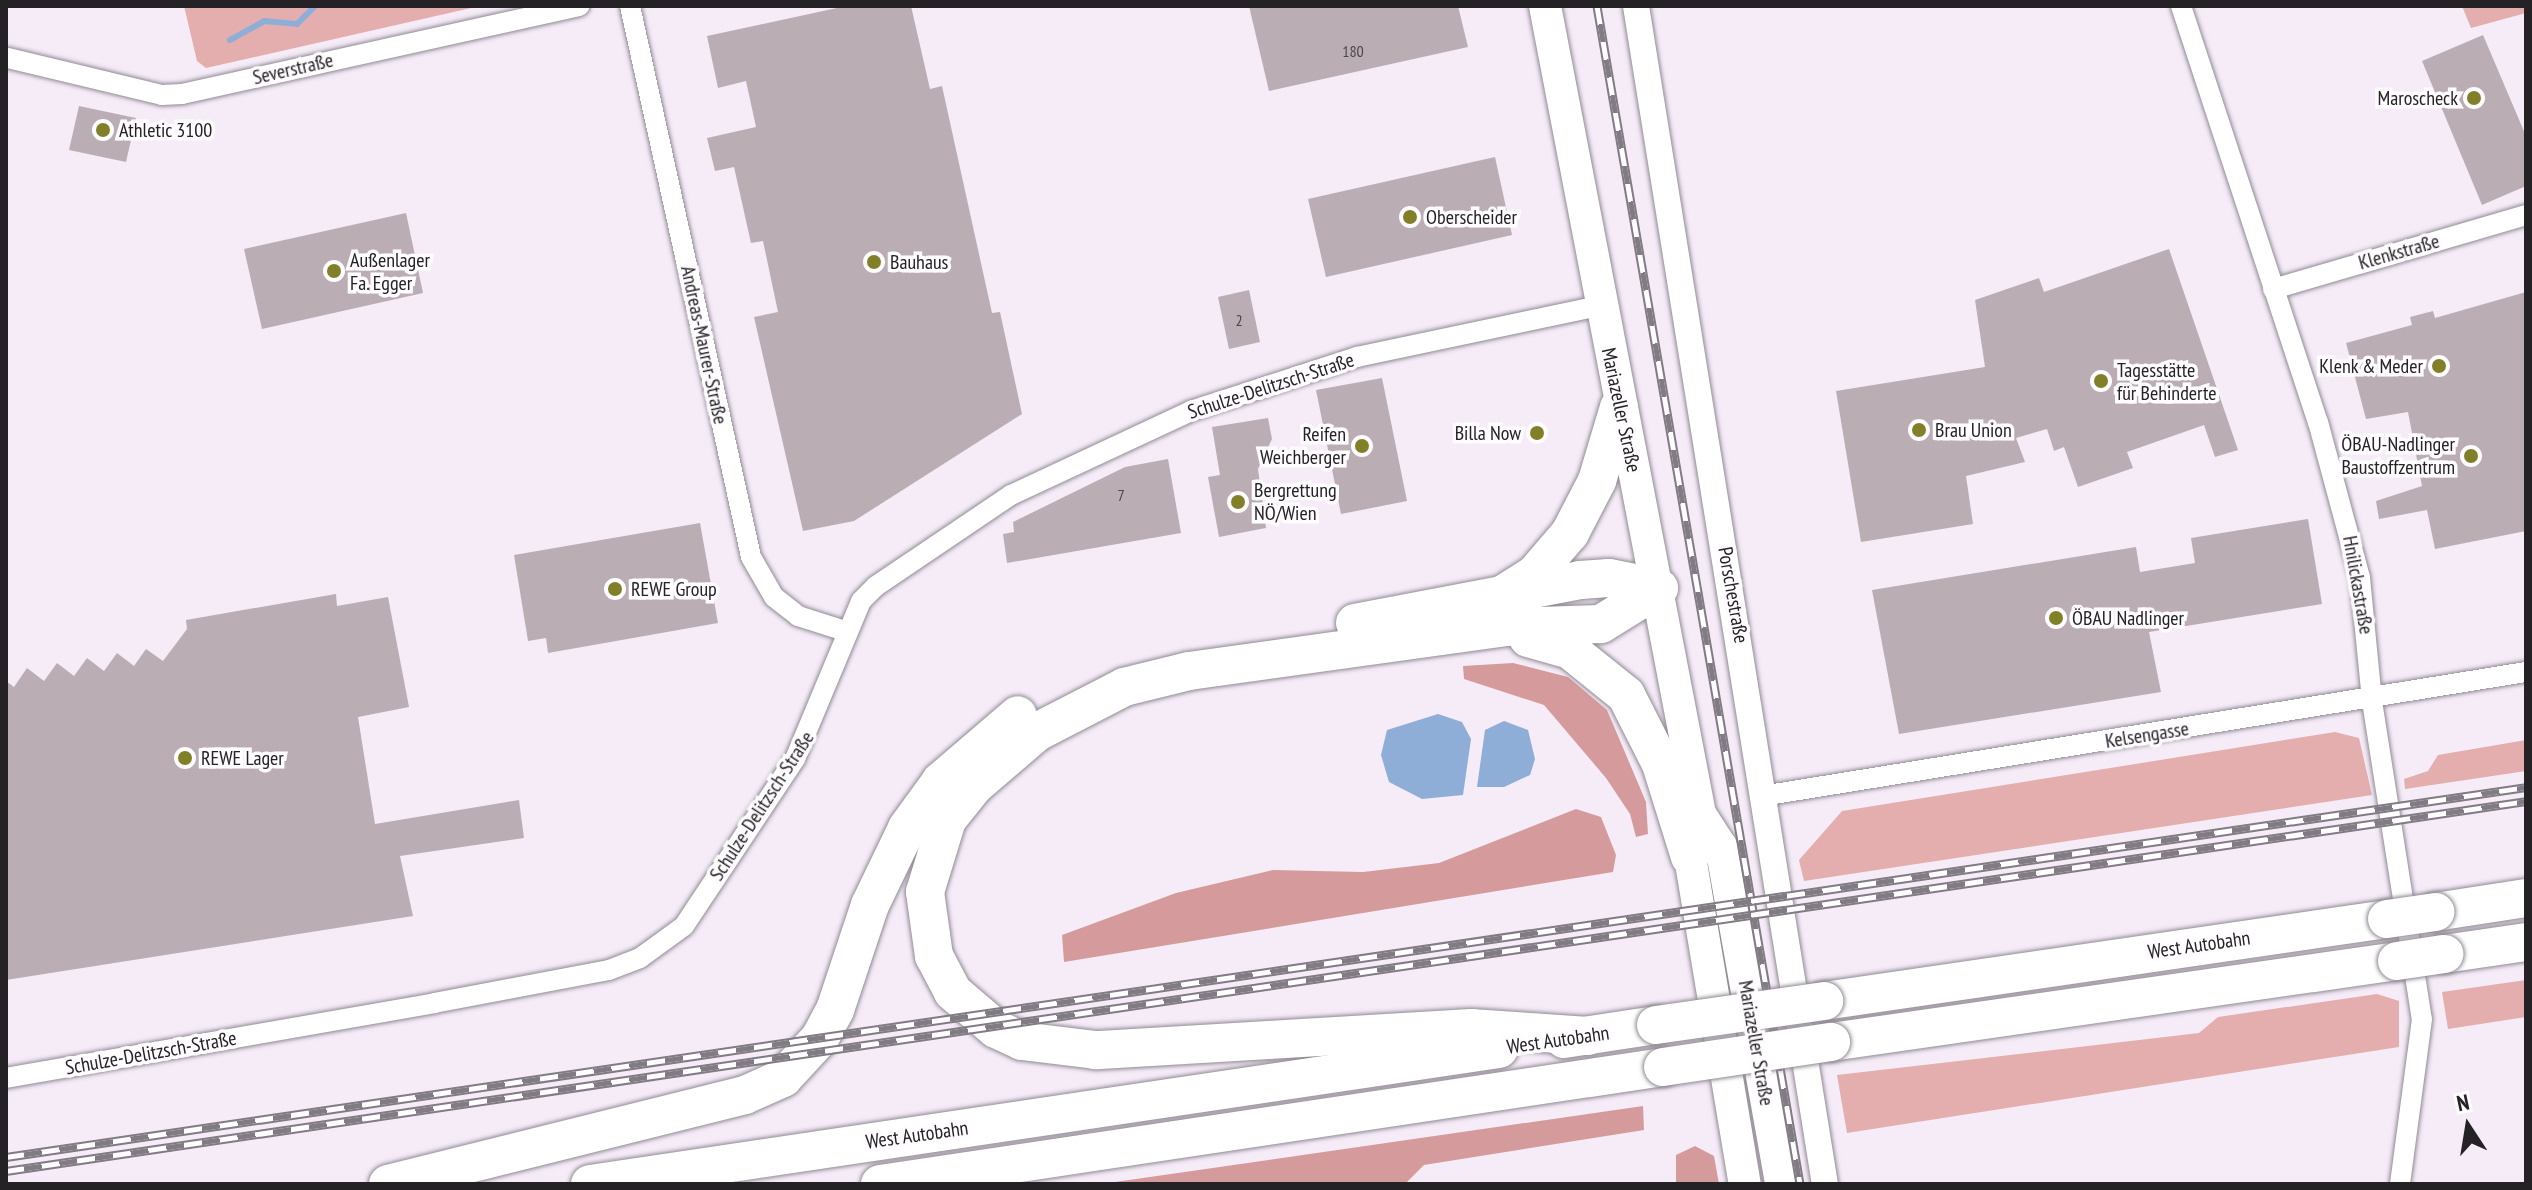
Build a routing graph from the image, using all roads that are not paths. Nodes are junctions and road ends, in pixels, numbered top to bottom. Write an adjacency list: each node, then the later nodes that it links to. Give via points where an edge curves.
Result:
1 (579, 6): 6 (street, Severstraße, via 182,94 162,95)
2 (630, 6): 13 (street, Andreas-Maurer-Straße, via 751,557 774,597 798,616)
3 (1545, 6): 9 (main road, Mariazeller Straße)
4 (1636, 6): 17 (street, Porschestraße)
5 (2181, 6): 8 (street, Hnilickastraße)
6 (8, 58)
7 (2526, 215): 8 (street, Klenkstraße)
8 (2273, 289): 16 (street, Hnilickastraße, via 2353,547)
9 (1600, 306): 10 (main road, Mariazeller Straße); 13 (street, Schulze-Delitzsch-Straße, via 1345,360 1116,443 1011,495 876,586)
10 (1619, 407): 11 (main road, Mariazeller Straße); 12 (highway, via 1597,481 1570,533 1534,575)
11 (1659, 588): 12 (highway, via 1609,578 1580,580); 14 (highway, via 1601,624); 18 (main road, Mariazeller Straße)
12 (1494, 600): 24 (highway, via 1151,656 1092,674 1027,709 941,781 907,828 870,905 835,1010 811,1050 783,1078 732,1098)
13 (848, 632): 23 (street, Schulze-Delitzsch-Straße, via 795,759 684,926 640,958 507,989)
14 (1465, 634): 19 (highway, via 1535,638 1600,669 1642,722); 22 (highway, via 1189,671 1124,687 1047,726 1002,759 947,820 925,892 934,956 953,992 974,1012 1022,1041 1053,1048 1471,1028)
15 (2526, 672): 16 (street, Kelsengasse)
16 (2372, 701): 17 (street, Kelsengasse); 30 (street, Hnilickastraße, via 2422,1019)
17 (1768, 795): 29 (street, Porschestraße)
18 (1700, 814): 19 (main road, Mariazeller Straße); 28 (main road, Mariazeller Straße, via 1721,846)
19 (1690, 857): 27 (main road, Mariazeller Straße)
20 (2526, 898): 22 (highway, West Autobahn, bridge)
21 (2526, 942): 26 (highway, bridge)
22 (1588, 1036): 25 (highway, West Autobahn)
23 (6, 1078)
24 (388, 1184)
25 (590, 1184)
26 (880, 1184)
27 (1745, 1184)
28 (1781, 1184)
29 (1825, 1184)
30 (2400, 1184)

